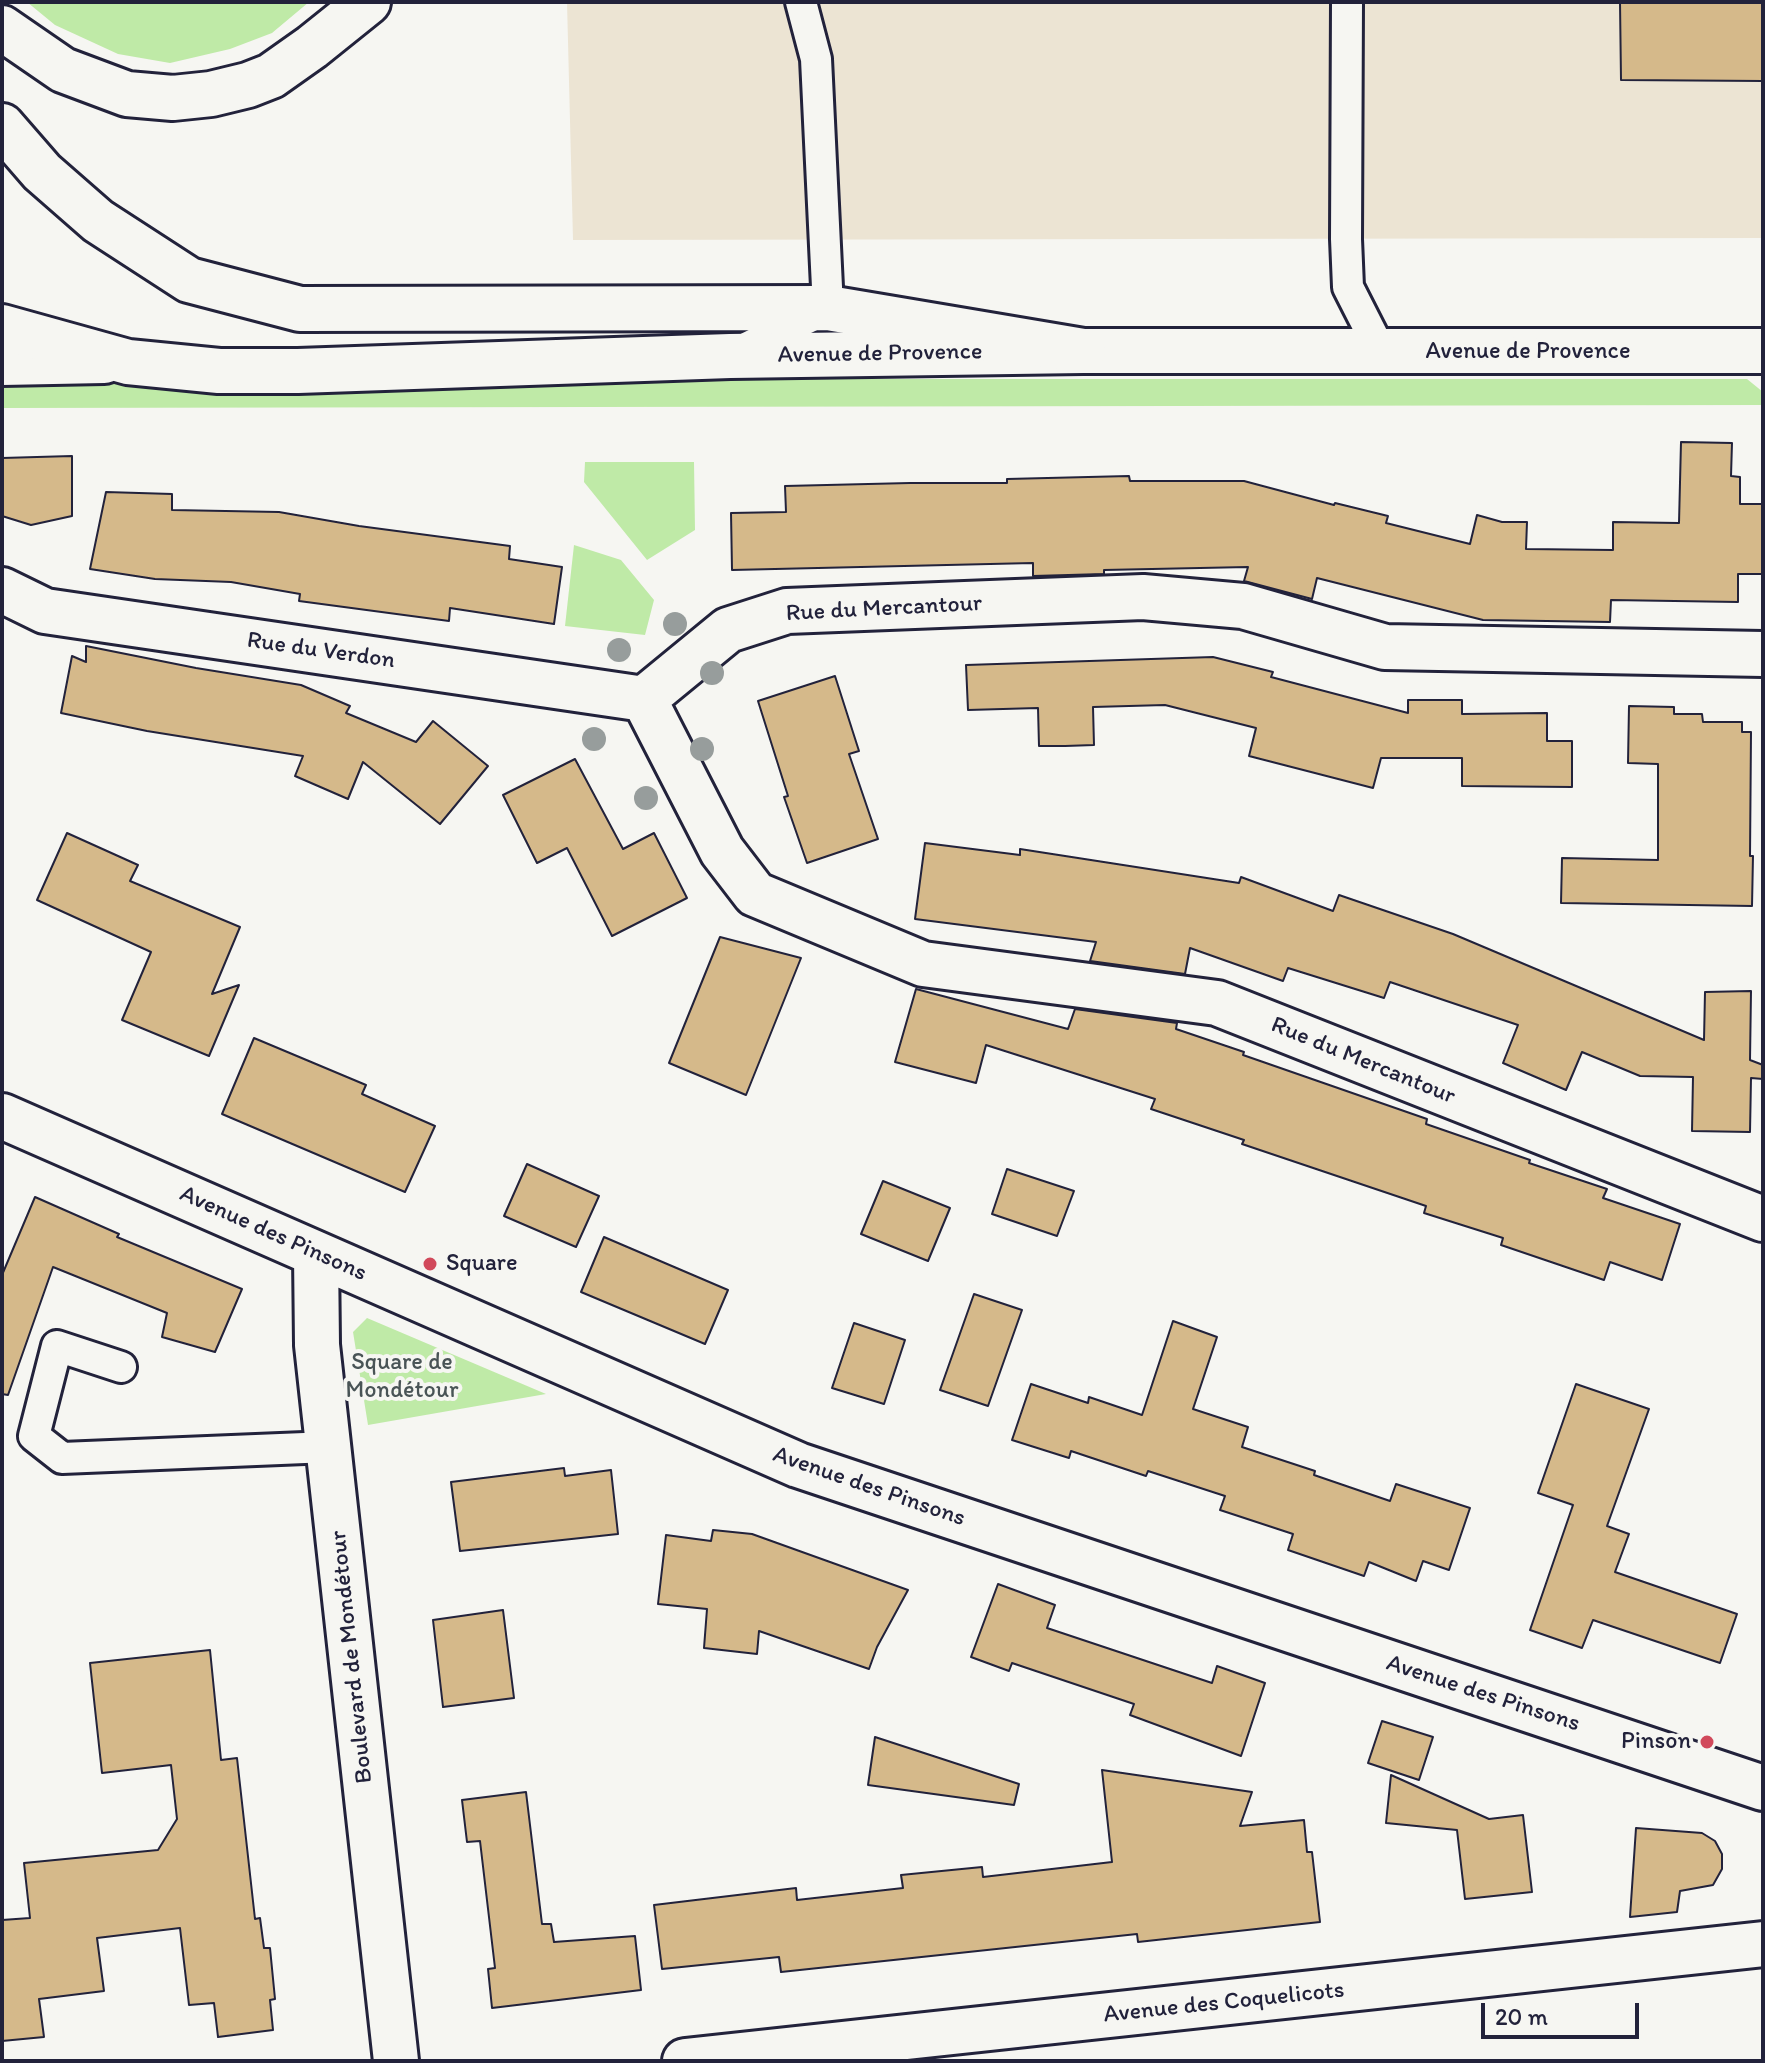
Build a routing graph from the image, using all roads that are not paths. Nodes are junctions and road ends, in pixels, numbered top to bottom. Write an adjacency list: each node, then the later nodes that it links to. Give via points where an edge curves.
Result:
1 (368, 2): 4 (street, via 271,76 211,94 173,98 127,94 63,70)
2 (801, 2): 6 (lane, via 816,59)
3 (1347, 2): 10 (lane, via 1348,287)
4 (2, 28)
5 (2, 126): 6 (street, via 42,172 98,221 189,280 300,309)
6 (828, 308): 8 (street); 11 (lane)
7 (2, 327): 12 (street, Avenue de Provence)
8 (1083, 351): 10 (street, Avenue de Provence); 11 (street, Avenue de Provence)
9 (1763, 351): 10 (street, Avenue de Provence)
10 (1381, 352)
11 (730, 356): 12 (street, Avenue de Provence, via 298,371 219,371)
12 (128, 362): 13 (street)
13 (2, 363)
14 (2, 590): 16 (street, Rue du Verdon, via 45,611)
15 (1763, 654): 16 (street, Rue du Mercantour, via 1385,647 1243,606 1143,597 787,611 728,630)
16 (644, 699): 18 (street, Rue du Mercantour, via 722,851 755,894 923,964 1217,1003)
17 (2, 1116): 19 (street, Avenue des Pinsons)
18 (1763, 1219)
19 (316, 1254): 21 (street, Boulevard de Mondétour, via 317,1345); 22 (street, Avenue des Pinsons, via 798,1465)
20 (121, 1367): 21 (lane, via 57,1346 34,1436 62,1458)
21 (329, 1447): 24 (street, Boulevard de Mondétour)
22 (1763, 1788)
23 (1763, 1944): 25 (street, Avenue des Coquelicots)
24 (396, 2061)
25 (685, 2061)

